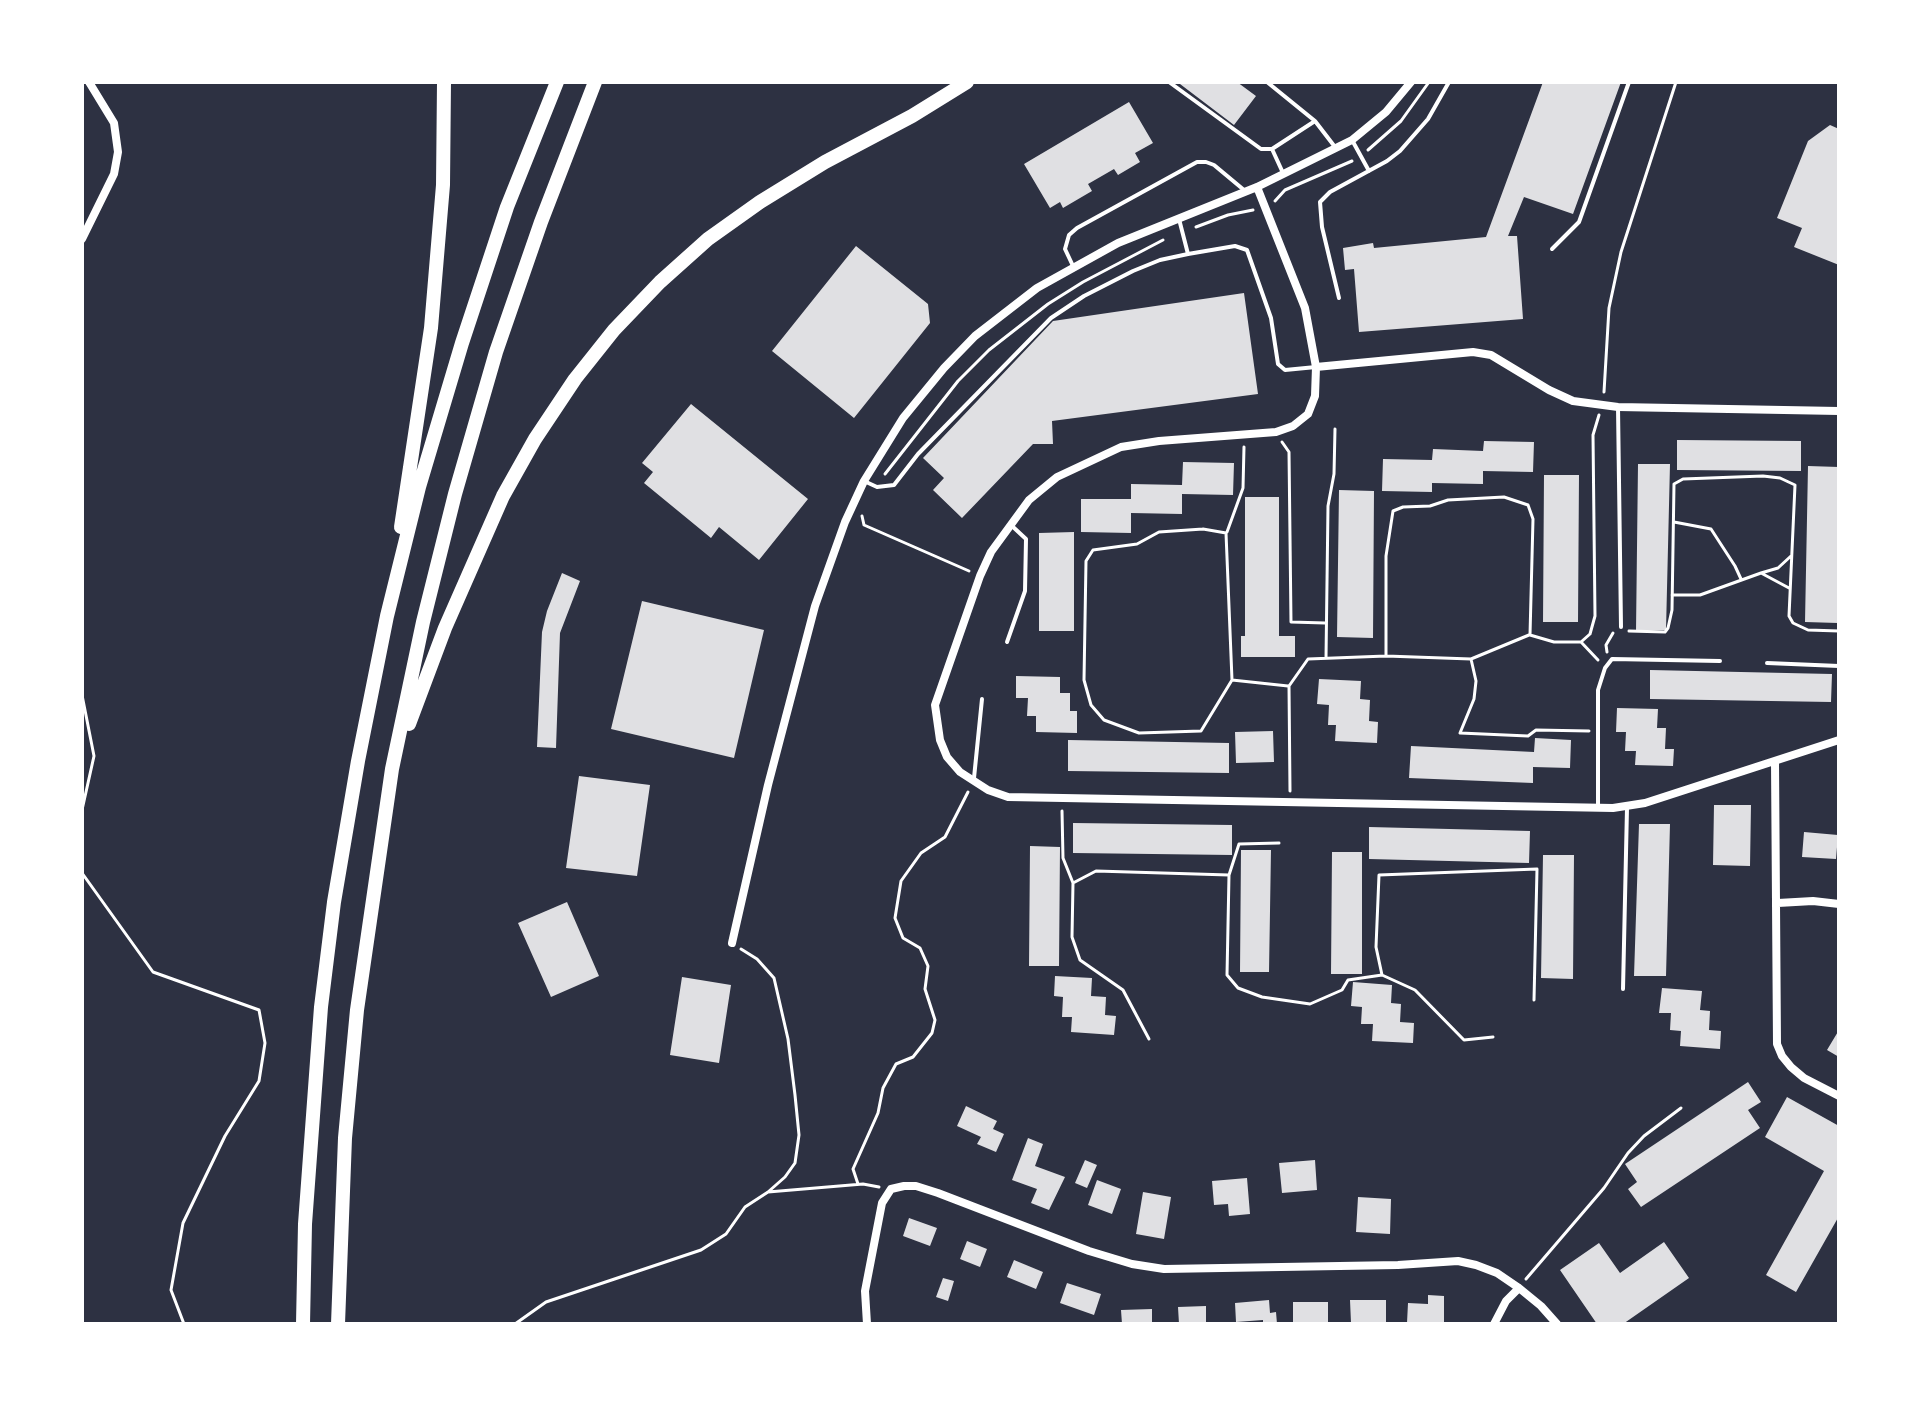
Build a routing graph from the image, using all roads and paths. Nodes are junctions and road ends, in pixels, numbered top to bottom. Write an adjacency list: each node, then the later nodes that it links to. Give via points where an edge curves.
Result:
1 (89, 82): 25 (street, via 114,123 118,152 114,174)
2 (444, 82): 49 (highway, via 443,185 431,328)
3 (557, 82): 49 (highway, via 507,207 462,343)
4 (595, 82): 71 (highway, via 496,352 423,622)
5 (967, 82): 71 (highway, via 760,202 708,239 614,330 575,379 503,496 445,628)
6 (1169, 82): 15 (lane, via 1261,149)
7 (1267, 82): 13 (lane)
8 (1429, 82): 17 (path, via 1401,121)
9 (1449, 82): 18 (lane, via 1415,136)
10 (1629, 82): 26 (lane, via 1579,222)
11 (1676, 82): 31 (path, via 1621,252 1609,308)
12 (1408, 83): 14 (street, via 1386,112)
13 (1315, 121): 15 (lane); 16 (lane)
14 (1352, 140): 16 (street); 17 (lane)
15 (1272, 149): 19 (lane)
16 (1336, 149): 19 (street)
17 (1360, 155): 18 (lane); 22 (path, via 1285,190)
18 (1369, 171): 29 (lane, via 1320,202)
19 (1283, 173): 20 (street)
20 (1257, 187): 21 (street); 22 (street)
21 (1246, 191): 23 (street); 28 (lane, via 1214,165 1197,162 1077,228 1065,249)
22 (1265, 207): 24 (path); 30 (street, via 1305,308)
23 (1179, 219): 24 (lane); 28 (street)
24 (1183, 232): 27 (lane); 38 (path, via 1083,282 989,350 917,430)
25 (82, 239)
26 (1552, 249)
27 (1188, 254): 30 (lane, via 1235,246 1247,250 1271,318 1280,368); 38 (lane, via 1160,260 1051,318 894,485)
28 (1073, 266): 37 (street, via 975,336 903,418)
29 (1339, 298)
30 (1316, 367): 31 (street, via 1473,352 1491,355 1573,401); 35 (street, via 1308,414)
31 (1603, 405): 32 (street); 55 (path, via 1593,435 1595,616 1590,634)
32 (1618, 407): 33 (street); 51 (lane)
33 (1839, 411)
34 (1335, 429): 50 (path)
35 (1276, 432): 36 (street); 50 (path, via 1289,452 1291,622)
36 (1244, 435): 41 (street, via 1121,447 1057,477); 42 (path, via 1243,488)
37 (864, 481): 38 (lane); 84 (street, via 815,606)
38 (877, 487)
39 (864, 510): 45 (path, via 864,525)
40 (1674, 522): 43 (path, via 1677,481 1780,478 1795,485); 46 (path, via 1711,529); 48 (path)
41 (1010, 524): 45 (street); 54 (lane, via 1026,539 1025,591)
42 (1226, 533): 64 (path); 64 (path, via 1159,532 1137,544 1093,550 1086,561 1084,680 1091,705 1104,720 1139,733 1201,731)
43 (1791, 556): 44 (path, via 1778,568); 47 (path)
44 (1761, 573): 46 (path); 47 (path)
45 (980, 576): 72 (street, via 935,705 947,757)
46 (1742, 581): 48 (path, via 1700,595)
47 (1789, 588): 52 (path, via 1793,623 1808,630)
48 (1672, 595): 51 (path, via 1665,632)
49 (387, 616): 97 (highway, via 358,761 325,977 310,1141)
50 (1326, 623): 57 (path)
51 (1621, 627): 59 (path, via 1606,645)
52 (1839, 631)
53 (1530, 635): 55 (path); 56 (path, via 1533,519 1528,505 1504,497 1448,500 1393,511 1386,556); 58 (path)
54 (1007, 642)
55 (1581, 642): 63 (path)
56 (1386, 656): 57 (path); 58 (path)
57 (1326, 658): 65 (path, via 1308,659)
58 (1471, 659): 68 (path, via 1474,699 1460,733)
59 (1611, 661): 60 (lane); 63 (lane)
60 (1720, 661)
61 (1767, 663): 62 (lane)
62 (1839, 666)
63 (1605, 668): 68 (lane, via 1598,690)
64 (1232, 680): 65 (path)
65 (1289, 686): 74 (path)
66 (82, 695): 77 (path, via 94,756)
67 (982, 699): 72 (lane)
68 (1598, 731): 76 (lane)
69 (1839, 740): 70 (street)
70 (1775, 762): 75 (street); 82 (street)
71 (392, 769): 98 (highway, via 354,1038)
72 (973, 781): 73 (street, via 1008,797); 92 (path, via 945,837 921,853 901,881 895,918 903,938 920,948 928,966 925,989 935,1020 932,1033 913,1057 896,1064 883,1088 853,1169)
73 (1062, 799): 74 (street); 81 (path, via 1063,858)
74 (1290, 803): 76 (street)
75 (1627, 807): 76 (street); 86 (lane)
76 (1598, 809)
77 (82, 810)
78 (1279, 843): 80 (path, via 1239,844)
79 (82, 873): 96 (path, via 153,972 259,1010 265,1043 259,1081 225,1136 183,1223 171,1290)
80 (1229, 875): 81 (path, via 1096,871); 85 (path, via 1227,975 1238,988 1310,1004 1342,990 1348,980)
81 (1073, 883): 89 (path, via 1072,937 1080,960 1123,990)
82 (1778, 903): 83 (street); 90 (street, via 1777,1044 1804,1078)
83 (1839, 904)
84 (732, 943): 94 (path, via 774,978 788,1039 799,1135 795,1163)
85 (1382, 975): 87 (path, via 1376,947 1379,875 1537,869); 88 (path, via 1415,990 1464,1040)
86 (1623, 989)
87 (1534, 1000)
88 (1493, 1037)
89 (1149, 1039)
90 (1839, 1096)
91 (1681, 1108): 95 (path, via 1628,1153)
92 (858, 1184): 93 (path); 94 (path)
93 (891, 1189): 95 (street, via 916,1186 1132,1264 1164,1269 1458,1261 1497,1273); 100 (street, via 882,1203 865,1291)
94 (768, 1192): 99 (path, via 745,1207 726,1234 701,1250 546,1302)
95 (1519, 1288): 101 (street); 102 (street)
96 (184, 1324)
97 (303, 1324)
98 (338, 1324)
99 (515, 1324)
100 (867, 1324)
101 (1494, 1324)
102 (1557, 1324)

